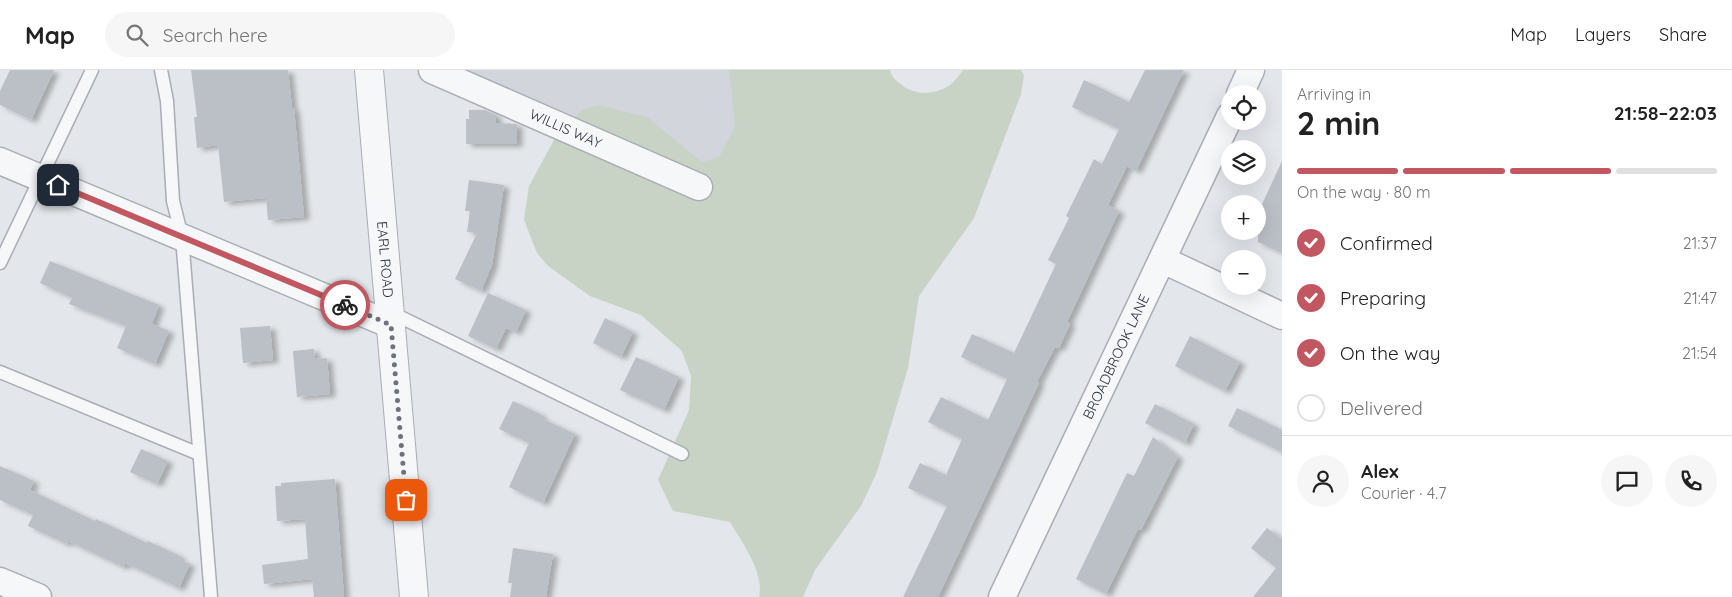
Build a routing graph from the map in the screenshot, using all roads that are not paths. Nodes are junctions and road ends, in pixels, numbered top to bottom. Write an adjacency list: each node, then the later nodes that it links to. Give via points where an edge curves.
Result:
1 (92, 70): 9 (lane)
2 (161, 70): 11 (lane, via 173,201)
3 (369, 70): 15 (street, EARL ROAD)
4 (432, 70): 10 (street, WILLIS WAY)
5 (1251, 70): 6 (street)
6 (1244, 85)
7 (1223, 130): 12 (street, BROADBROOK LANE)
8 (0, 161): 9 (street)
9 (40, 177): 11 (street); 13 (lane)
10 (699, 187)
11 (182, 237): 15 (street); 17 (lane)
12 (1162, 260): 14 (street); 23 (street, BROADBROOK LANE)
13 (0, 264)
14 (1282, 316)
15 (391, 318): 18 (lane); 22 (street, EARL ROAD)
16 (0, 372): 17 (lane)
17 (199, 454): 21 (lane)
18 (682, 454)
19 (0, 581): 20 (street)
20 (38, 597)
21 (211, 597)
22 (414, 597)
23 (1002, 597)

